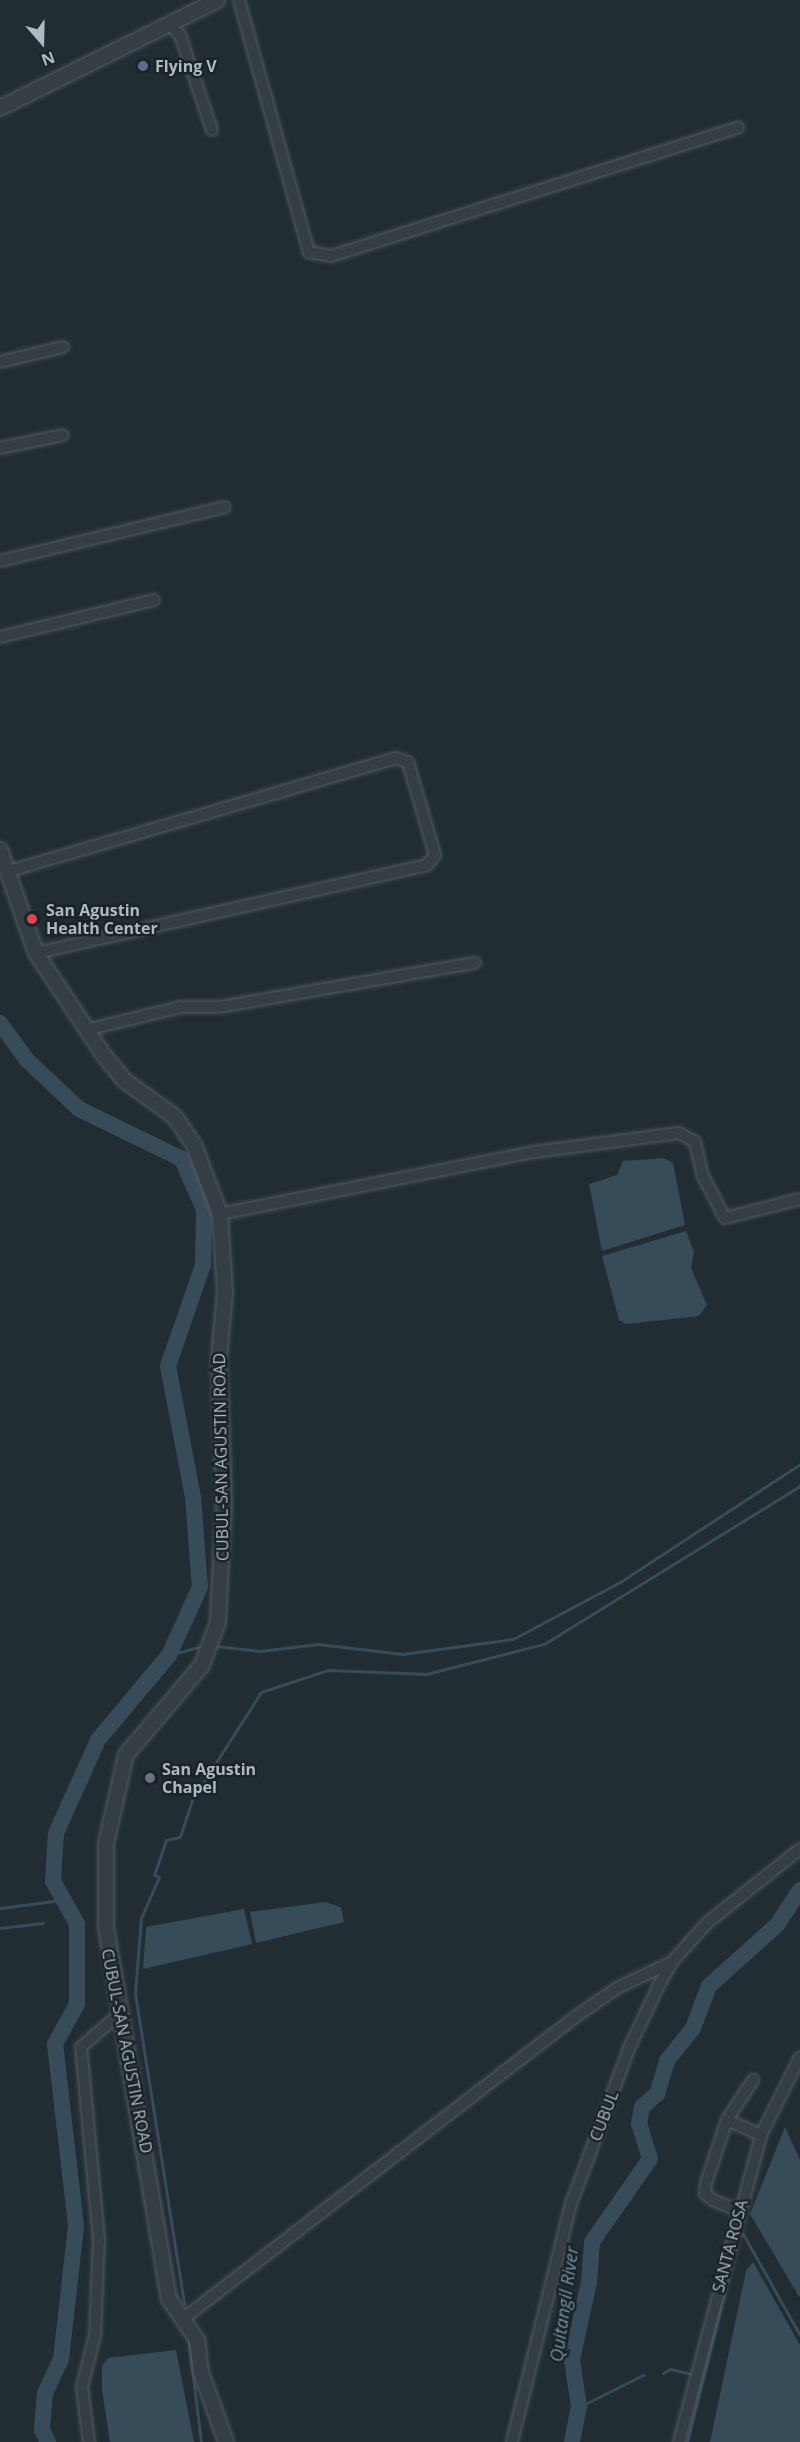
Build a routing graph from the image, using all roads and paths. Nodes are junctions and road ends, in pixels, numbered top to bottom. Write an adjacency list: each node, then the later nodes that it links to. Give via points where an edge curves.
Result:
1 (218, 0): 3 (street)
2 (239, 0): 5 (street, via 309,252 332,256)
3 (170, 25): 4 (street); 6 (street, via 180,35)
4 (0, 108)
5 (738, 128)
6 (212, 130)
7 (63, 347): 8 (street)
8 (0, 362)
9 (63, 435): 10 (street)
10 (0, 448)
11 (225, 507): 12 (street)
12 (0, 561)
13 (154, 600): 14 (street)
14 (0, 637)
15 (0, 850): 16 (street, CUBUL-SAN AGUSTIN ROAD)
16 (6, 872): 17 (street, CUBUL-SAN AGUSTIN ROAD); 17 (street, via 395,758 408,762 435,855 427,865)
17 (36, 953): 19 (street, CUBUL-SAN AGUSTIN ROAD)
18 (475, 963): 19 (street, via 219,1007 181,1007)
19 (86, 1030): 21 (street, CUBUL-SAN AGUSTIN ROAD, via 124,1080 175,1117 194,1145)
20 (800, 1199): 21 (street, via 725,1218 703,1176 695,1142 679,1133 534,1152)
21 (220, 1214): 24 (street, CUBUL-SAN AGUSTIN ROAD, via 225,1293 219,1358 224,1503 218,1622 202,1665 157,1711 122,1768 106,1844 106,1947)
22 (800, 1849): 23 (street, CUBUL, via 707,1923)
23 (672, 1962): 30 (street, via 617,1988 574,2017); 33 (street, CUBUL, via 630,2046 571,2204)
24 (122, 2012): 30 (street, CUBUL-SAN AGUSTIN ROAD, via 169,2299); 31 (street, via 81,2047 99,2240 95,2335 82,2387)
25 (800, 2057): 28 (street, SANTA ROSA)
26 (753, 2080): 27 (street)
27 (727, 2120): 28 (street); 29 (street, via 705,2194)
28 (761, 2135): 29 (street, SANTA ROSA)
29 (739, 2211): 34 (street, SANTA ROSA)
30 (183, 2319): 32 (street, CUBUL-SAN AGUSTIN ROAD, via 197,2340 201,2372)
31 (88, 2442)
32 (226, 2442)
33 (512, 2442)
34 (679, 2442)

